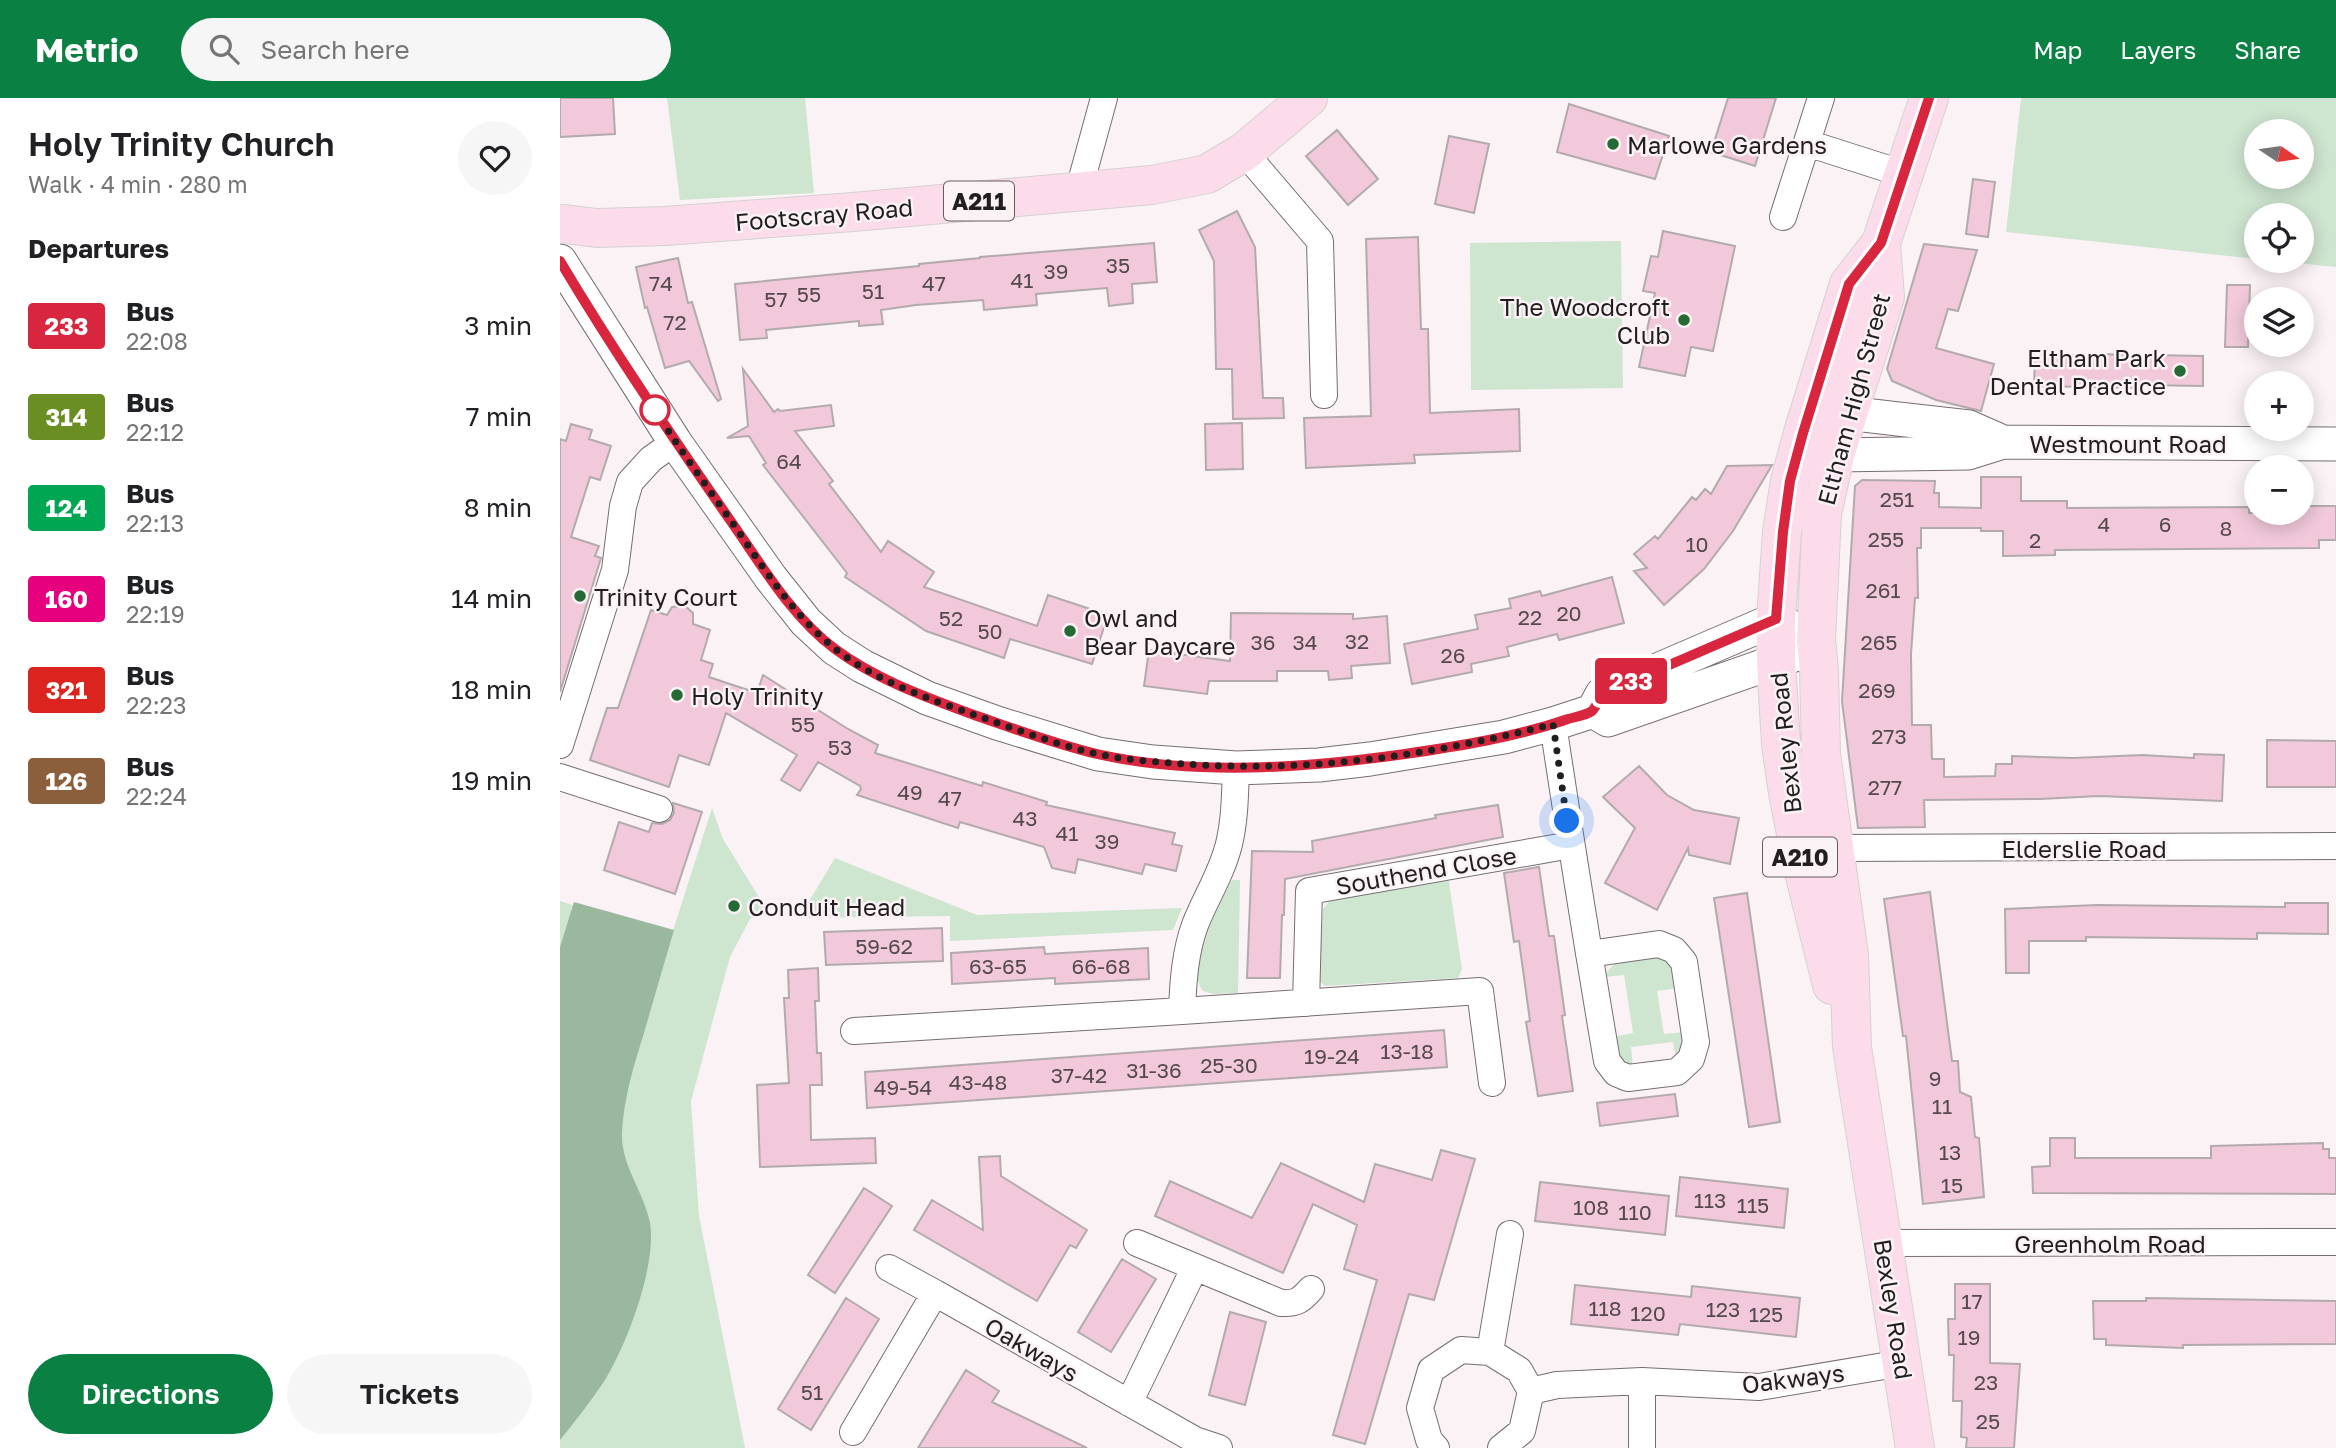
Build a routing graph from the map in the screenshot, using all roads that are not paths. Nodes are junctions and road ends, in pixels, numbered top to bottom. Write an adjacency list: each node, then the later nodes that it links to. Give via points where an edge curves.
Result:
1 (1104, 98): 8 (street)
2 (1307, 98): 6 (main road, Footscray Road / A211)
3 (1821, 98): 5 (street)
4 (1929, 98): 7 (main road, Eltham High Street / A210)
5 (1807, 142): 7 (street); 9 (street)
6 (1244, 152): 8 (main road, Footscray Road / A211, via 1207,174); 13 (street, via 1320,241)
7 (1904, 174): 11 (main road, Eltham High Street / A210)
8 (1078, 193): 10 (main road, Footscray Road / A211, via 665,226 597,228)
9 (1783, 217)
10 (561, 219)
11 (1881, 243): 14 (main road, Eltham High Street / A210, via 1885,297); 15 (main road, Eltham High Street / A210, via 1849,284)
12 (560, 261): 16 (street)
13 (1324, 395)
14 (1847, 414): 15 (street); 17 (street, Westmount Road, via 1969,428); 19 (main road, Eltham High Street / A210)
15 (1803, 433): 19 (street); 20 (main road, Bexley Road / A210, via 1790,481)
16 (675, 442): 25 (street, via 630,482 615,570); 26 (street, via 806,622 862,666 927,698 1078,749 1153,762)
17 (2003, 442): 18 (street, Westmount Road); 19 (street, Westmount Road, via 1968,453)
18 (2336, 444)
19 (1835, 455): 21 (main road, Eltham High Street / A210, via 1822,514)
20 (1776, 619): 21 (street); 22 (main road, Bexley Road / A210); 23 (street, via 1602,694)
21 (1816, 640): 22 (street); 31 (main road, Bexley Road / A210, via 1819,730)
22 (1776, 662): 23 (street, via 1608,720); 36 (main road, Bexley Road / A210, via 1785,769 1802,864)
23 (1592, 710): 24 (street)
24 (1553, 724): 26 (street, via 1397,755 1318,765); 29 (street)
25 (560, 745)
26 (1236, 768): 34 (street, via 1229,845 1195,926 1183,978)
27 (560, 777): 28 (street)
28 (659, 809)
29 (1571, 845): 32 (street); 33 (street, Southend Close, via 1309,891)
30 (2336, 846): 31 (street, Elderslie Road)
31 (1833, 848): 36 (main road, Bexley Road / A210, via 1849,955)
32 (1588, 954): 32 (street, via 1607,1061 1616,1073 1628,1078 1678,1072 1691,1059 1696,1042 1684,962 1674,950 1658,944)
33 (1306, 1003): 34 (street); 37 (street, via 1480,991)
34 (1182, 1011): 35 (street)
35 (854, 1031)
36 (1852, 1047): 41 (main road, Bexley Road / A210)
37 (1492, 1083)
38 (1510, 1234): 46 (street)
39 (2336, 1242): 41 (street, Greenholm Road)
40 (1137, 1243): 42 (street)
41 (1884, 1244): 47 (main road, Bexley Road / A210)
42 (1195, 1267): 44 (street, via 1281,1303 1301,1301); 50 (street)
43 (888, 1268): 45 (street, Oakways)
44 (1311, 1289)
45 (935, 1293): 50 (street, Oakways); 51 (street)
46 (1490, 1352): 49 (street, via 1519,1370); 52 (street, via 1461,1350 1431,1370 1420,1408)
47 (1902, 1363): 48 (street, Oakways, via 1759,1387); 56 (main road, Bexley Road / A210)
48 (1642, 1381): 49 (street, Oakways, via 1557,1385); 55 (street)
49 (1531, 1391): 54 (street, via 1522,1431)
50 (1129, 1403): 53 (street, Oakways, via 1195,1440)
51 (853, 1432)
52 (1424, 1445)
53 (1219, 1448)
54 (1501, 1448)
55 (1642, 1448)
56 (1915, 1448)

